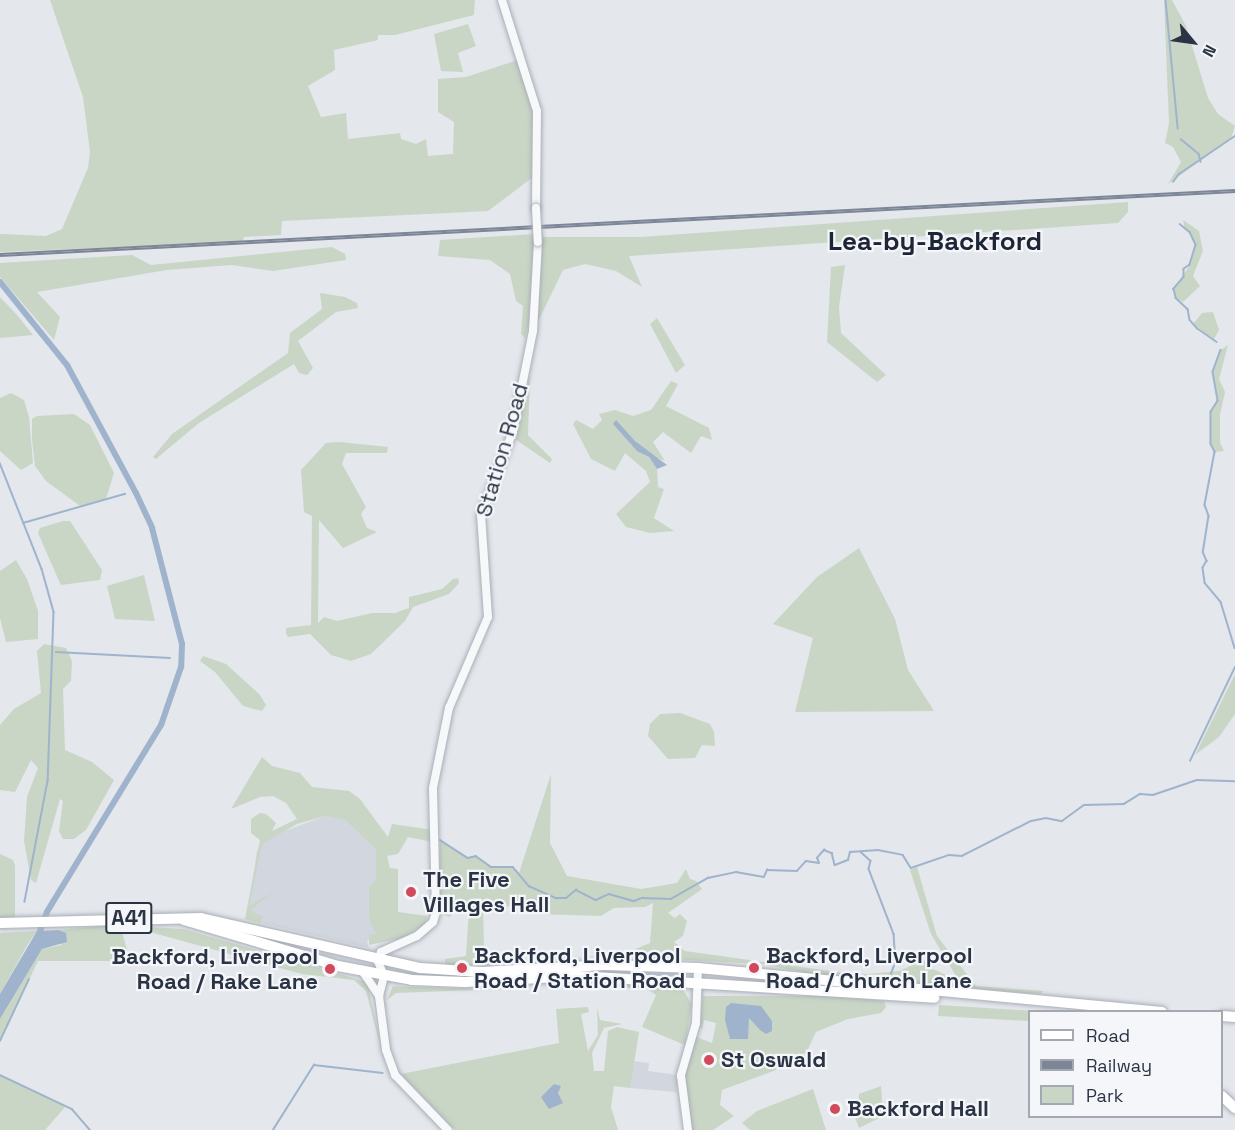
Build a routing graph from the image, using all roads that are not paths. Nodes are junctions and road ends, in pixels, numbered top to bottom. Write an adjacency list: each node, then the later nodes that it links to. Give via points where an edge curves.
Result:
1 (502, 0): 4 (street, Station Road, bridge, via 537,111 538,242 533,331 513,431 482,515 488,617 449,708 433,788 436,912 433,922 417,936)
2 (184, 920): 3 (main road, A41); 5 (main road, A41, via 201,918 261,929); 8 (main road, A41)
3 (0, 923)
4 (393, 944): 5 (street, Station Road, via 384,948); 6 (street, via 389,952)
5 (378, 961): 6 (main road, A41); 9 (street)
6 (392, 963): 7 (main road, A41, via 458,972 605,965)
7 (698, 968): 10 (street); 12 (main road, A41, via 833,984)
8 (363, 972): 9 (main road, A41); 11 (street)
9 (384, 976): 10 (main road, A41, via 441,982 578,976); 11 (street)
10 (697, 982): 13 (main road, A41); 17 (street, via 696,1023 681,1075)
11 (379, 996): 16 (street, via 386,1050 396,1075)
12 (1138, 1009)
13 (1103, 1010)
14 (1223, 1098): 15 (main road)
15 (1235, 1108)
16 (448, 1130)
17 (688, 1130)

